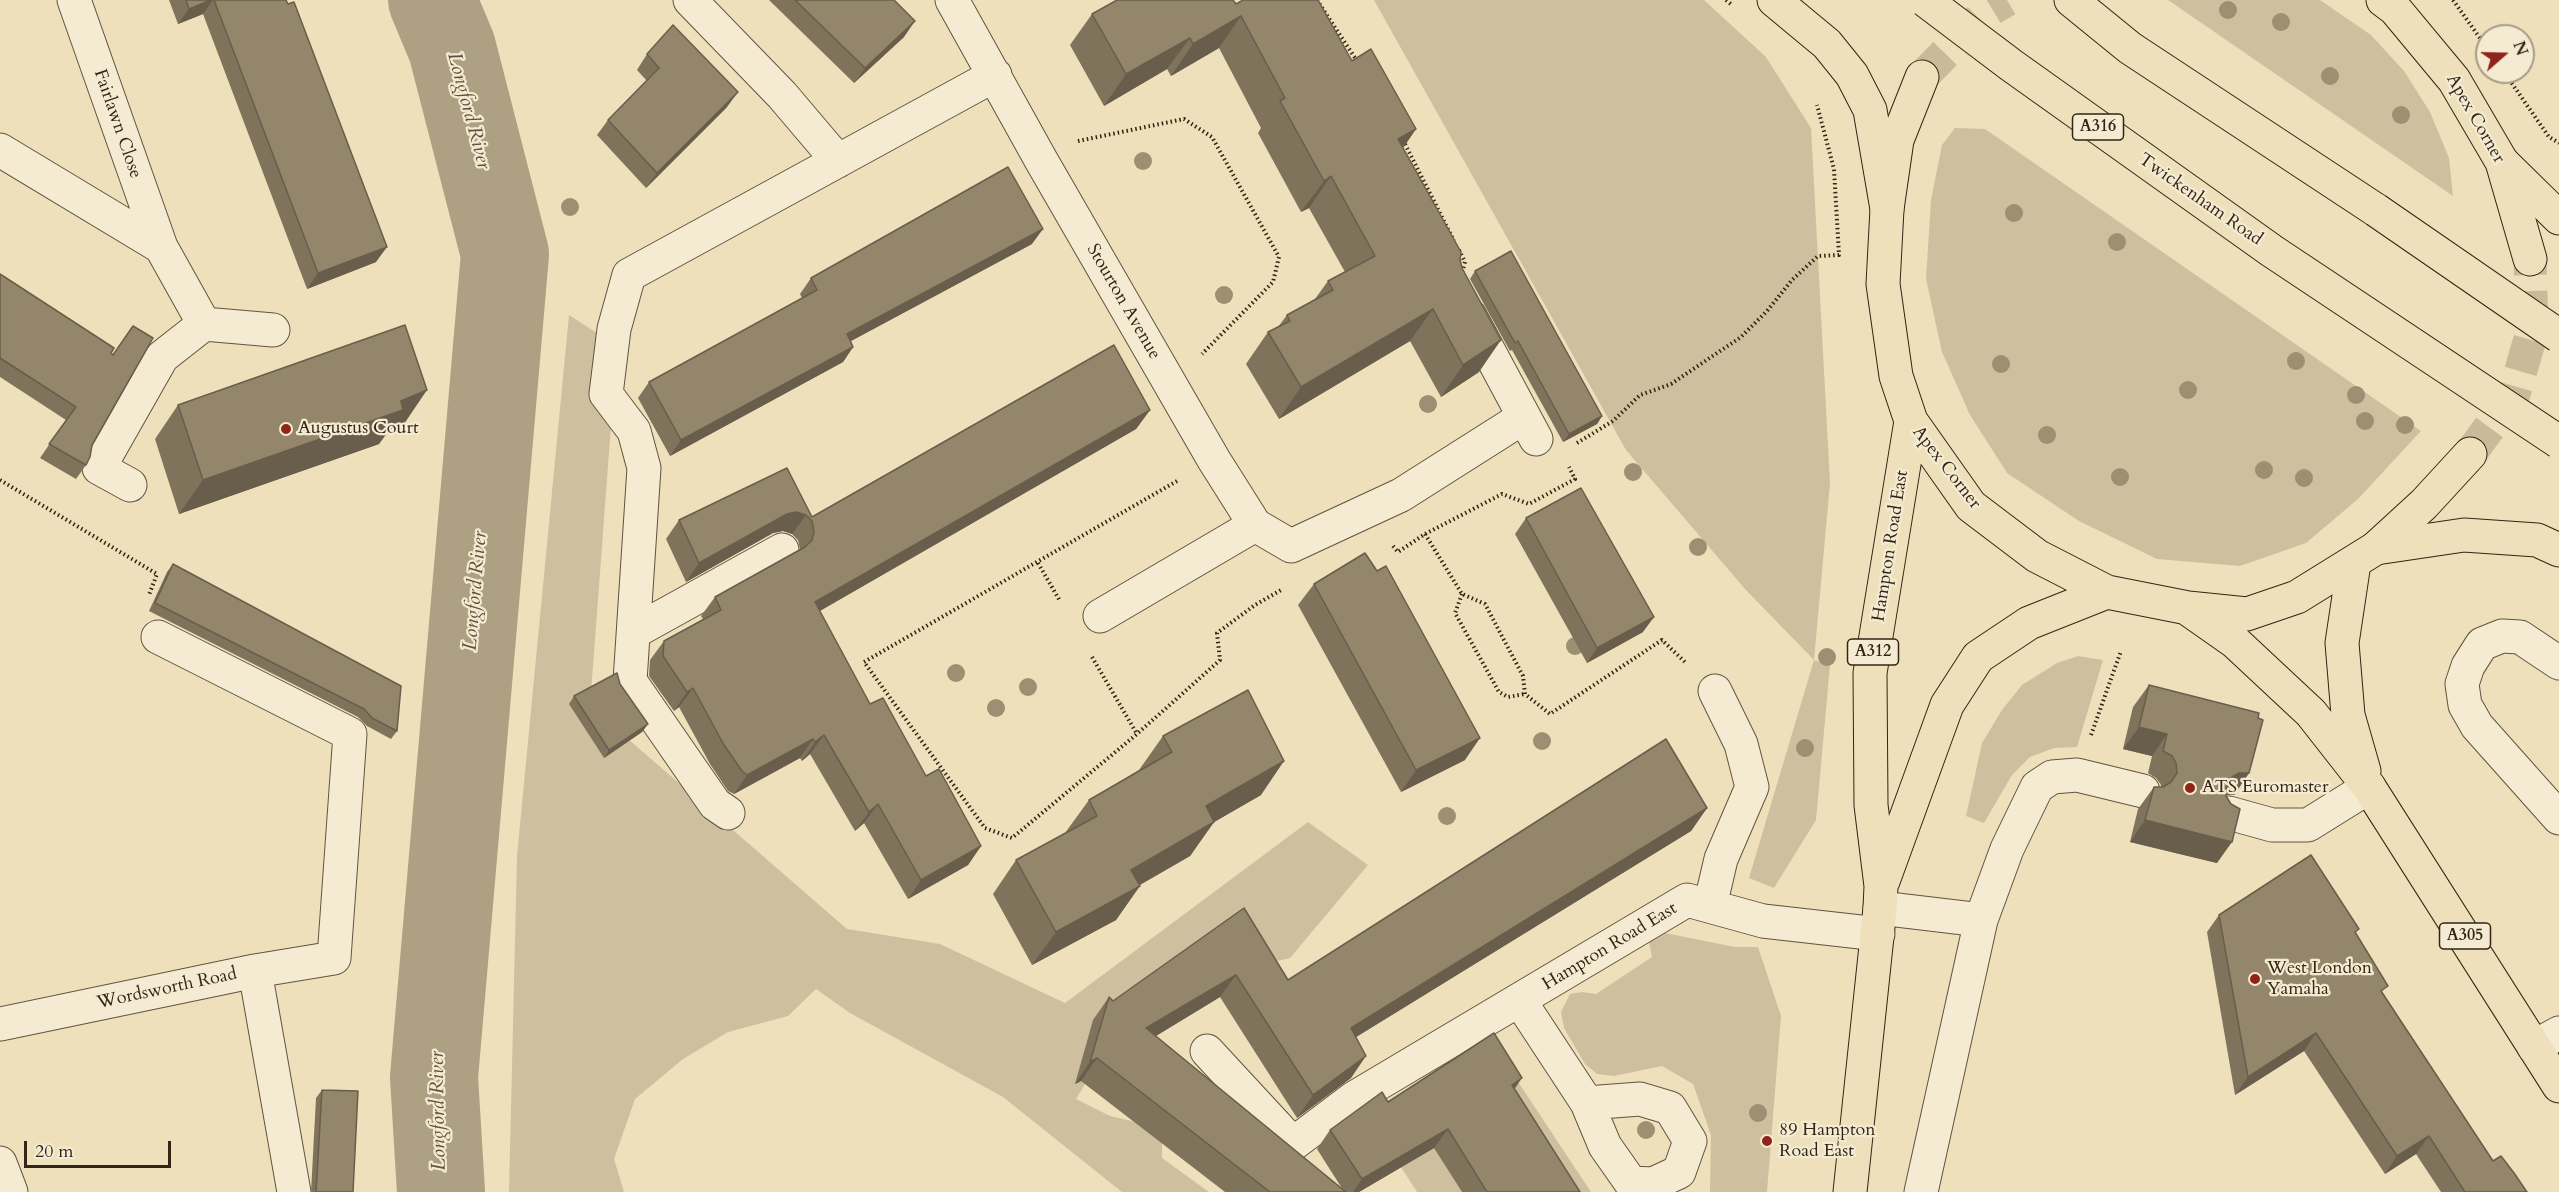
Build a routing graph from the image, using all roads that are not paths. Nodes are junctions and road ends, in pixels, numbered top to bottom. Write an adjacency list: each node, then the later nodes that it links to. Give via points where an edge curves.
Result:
1 (74, 0): 15 (street, Fairlawn Close)
2 (690, 0): 11 (street, via 782,95)
3 (952, 0): 8 (street, Stourton Avenue)
4 (1774, 0): 13 (main road, via 1827,44 1852,75 1870,110)
5 (1926, 0): 22 (main road, Twickenham Road / A316, bridge, via 2272,251)
6 (2071, 0): 20 (main road, bridge, via 2130,48)
7 (2390, 3): 12 (main road, Apex Corner, via 2454,80)
8 (995, 75): 11 (street); 25 (street, Stourton Avenue)
9 (1922, 77): 13 (main road, Apex Corner, via 1897,140)
10 (0, 150): 15 (street, Fairlawn Close)
11 (838, 161): 32 (street, via 629,275 614,329 606,394 634,431 644,468)
12 (2502, 162): 14 (main road); 16 (main road, Apex Corner)
13 (1887, 209): 21 (main road, Apex Corner, via 1883,284 1896,376)
14 (2559, 218)
15 (161, 247): 18 (street, Fairlawn Close)
16 (2530, 259)
17 (1456, 291): 25 (street, Stourton Avenue, via 1530,428 1498,435 1401,495 1291,546)
18 (204, 324): 19 (street); 24 (street, via 162,357 99,468)
19 (273, 330)
20 (2559, 336)
21 (1911, 421): 29 (main road, Apex Corner, via 1971,506 2037,556); 42 (main road, Hampton Road East / A312, via 1870,673 1871,805)
22 (2559, 442)
23 (2470, 454): 28 (main road, Apex Corner, via 2424,504)
24 (130, 485)
25 (1255, 525): 31 (street)
26 (782, 550): 32 (street)
27 (2559, 550): 28 (main road, via 2537,540 2464,535)
28 (2365, 556): 30 (main road, Apex Corner, via 2297,597 2247,614); 36 (main road, A305, via 2342,644 2348,715)
29 (2106, 592): 30 (main road, Apex Corner); 42 (main road, Hampton Road East / A312, via 2029,623 1978,657 1947,705)
30 (2188, 608): 36 (main road, A305, via 2235,642 2311,713)
31 (1100, 616)
32 (634, 632): 38 (street, via 630,681 715,804)
33 (158, 638): 44 (street, Wordsworth Road, via 350,734 334,958)
34 (2559, 663): 40 (street, via 2520,637 2502,636 2482,644 2462,684 2465,705 2477,726)
35 (1715, 691): 41 (street, via 1741,744 1752,787 1721,859)
36 (2369, 787): 39 (street, via 2308,825 2272,825); 47 (main road, A305)
37 (2143, 791): 43 (street, via 2077,775 2052,777 2037,787 2007,849)
38 (728, 813)
39 (2229, 813)
40 (2559, 818)
41 (1710, 906): 42 (street, Hampton Road East, via 1763,921); 45 (street, Hampton Road East, via 1687,900)
42 (1880, 909): 43 (street); 54 (main road, Hampton Road East / A312)
43 (1981, 920): 55 (street)
44 (255, 971): 46 (street, Wordsworth Road); 53 (street)
45 (1520, 1001): 48 (street, Hampton Road East, via 1354,1098 1293,1144); 50 (street)
46 (0, 1023)
47 (2546, 1040): 49 (main road, A305)
48 (1207, 1051)
49 (2559, 1086)
50 (1587, 1103)
51 (0, 1163): 52 (street)
52 (11, 1192)
53 (294, 1192)
54 (1850, 1192)
55 (1921, 1192)

